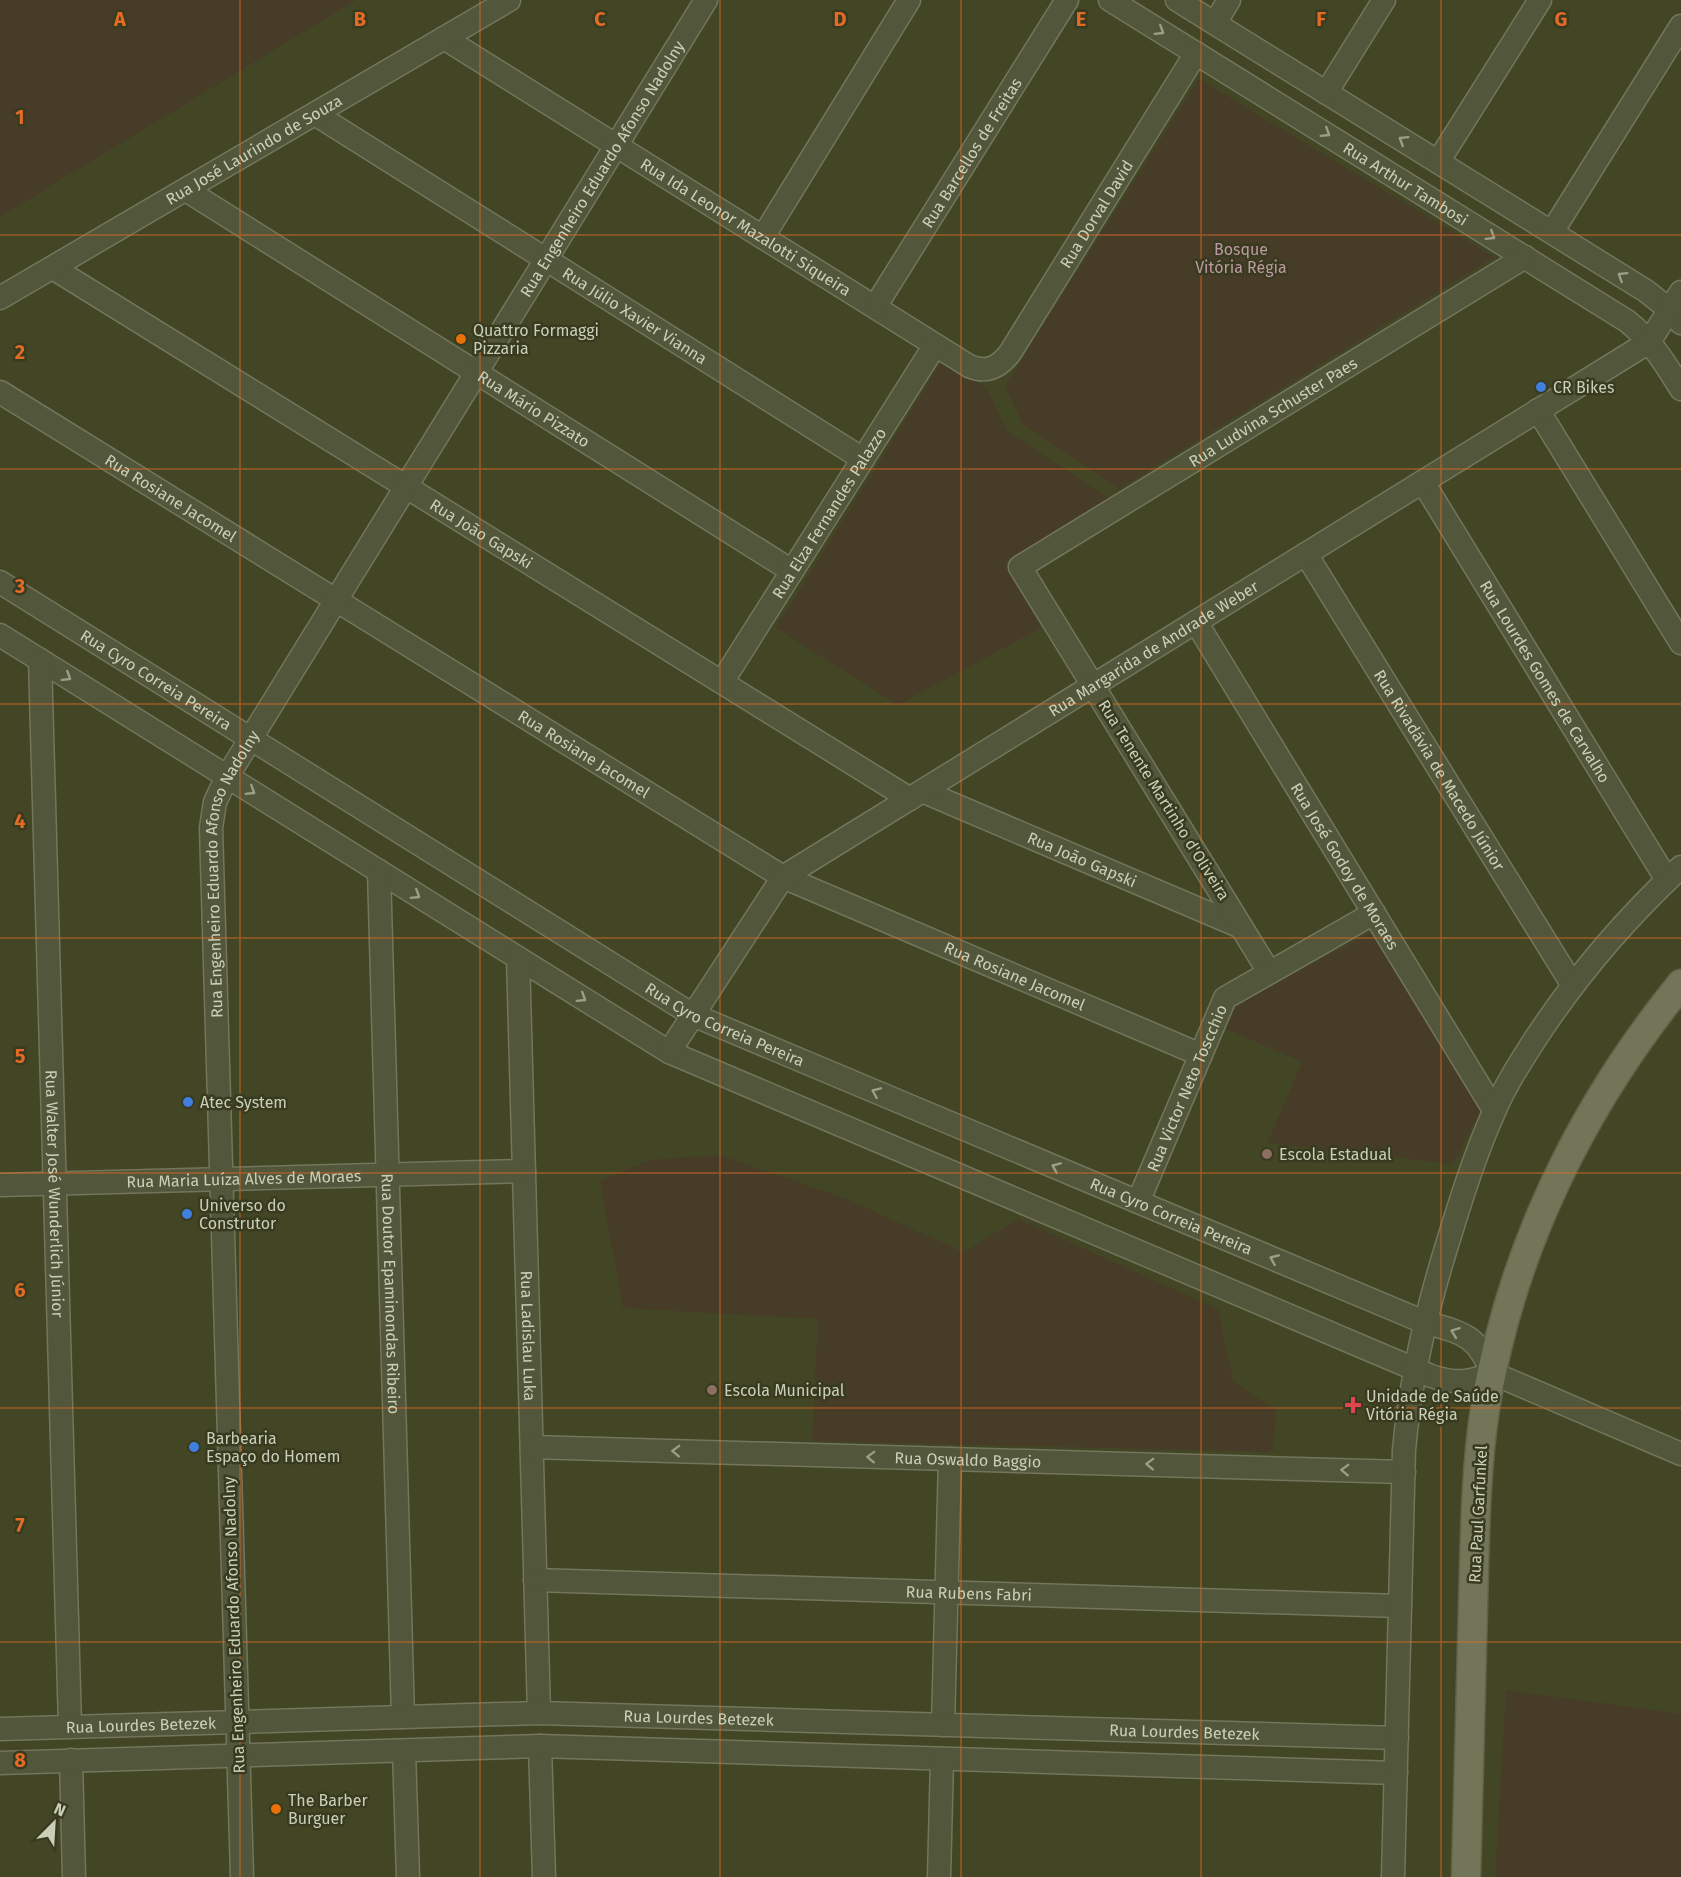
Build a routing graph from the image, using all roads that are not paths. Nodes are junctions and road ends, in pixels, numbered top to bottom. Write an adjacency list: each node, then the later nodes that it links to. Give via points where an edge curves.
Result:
1 (509, 0): 12 (street, Rua José Laurindo de Souza)
2 (706, 0): 16 (street, Rua Engenheiro Eduardo Afonso Nadolny)
3 (909, 0): 20 (street)
4 (1067, 0): 25 (street, Rua Barcellos de Freitas)
5 (1110, 0): 13 (street, Rua Arthur Tambosi, one-way to 13)
6 (1177, 0): 10 (street)
7 (1229, 0): 10 (street)
8 (1384, 0): 14 (street)
9 (1540, 0): 17 (street)
10 (1215, 23): 14 (street)
11 (1681, 26): 19 (street)
12 (444, 38): 15 (street, Rua José Laurindo de Souza); 16 (street, Rua Ida Leonor Mazalotti Siqueira)
13 (1196, 53): 21 (street, Rua Arthur Tambosi, one-way to 21); 29 (street, Rua Dorval David, via 1010,353)
14 (1326, 93): 17 (street, one-way to 14)
15 (315, 114): 18 (street, Rua José Laurindo de Souza); 22 (street, Rua Júlio Xavier Vianna)
16 (616, 146): 20 (street, Rua Ida Leonor Mazalotti Siqueira); 22 (street, Rua Engenheiro Eduardo Afonso Nadolny)
17 (1438, 162): 19 (street)
18 (186, 190): 23 (street, Rua José Laurindo de Souza); 30 (street, Rua Mário Pizzato)
19 (1551, 232): 26 (street, one-way to 19)
20 (763, 237): 25 (street, Rua Ida Leonor Mazalotti Siqueira)
21 (1525, 257): 27 (street, Rua Arthur Tambosi, via 1627,321); 38 (street, Rua Ludvina Schuster Paes)
22 (546, 260): 30 (street, Rua Engenheiro Eduardo Afonso Nadolny); 34 (street, Rua Júlio Xavier Vianna)
23 (53, 268): 24 (street, Rua José Laurindo de Souza); 36 (street, Rua João Gapski)
24 (0, 298)
25 (875, 307): 28 (street, Rua Ida Leonor Mazalotti Siqueira)
26 (1677, 308): 27 (street, Rua Margarida de Andrade Weber)
27 (1649, 342): 31 (street, Rua Arthur Tambosi); 33 (street, Rua Margarida de Andrade Weber)
28 (935, 345): 29 (street, Rua Ida Leonor Mazalotti Siqueira, via 969,366); 34 (street, Rua Elza Fernandes Palazzo)
29 (989, 370)
30 (477, 372): 36 (street, Rua Engenheiro Eduardo Afonso Nadolny); 39 (street, Rua Mário Pizzato)
31 (1681, 389)
32 (0, 392): 41 (street, Rua Rosiane Jacomel)
33 (1538, 410): 35 (street, Rua Margarida de Andrade Weber); 44 (street)
34 (863, 459): 39 (street, Rua Elza Fernandes Palazzo)
35 (1423, 482): 37 (street, Rua Margarida de Andrade Weber); 52 (street, Rua Lourdes Gomes de Carvalho)
36 (406, 487): 41 (street, Rua Engenheiro Eduardo Afonso Nadolny); 46 (street, Rua João Gapski)
37 (1306, 554): 42 (street, Rua Margarida de Andrade Weber); 58 (street, Rua Rivadávia de Macedo Júnior)
38 (1020, 567): 47 (street, Rua Tenente Martinho d'Oliveira)
39 (792, 571): 46 (street, Rua Elza Fernandes Palazzo)
40 (0, 582): 48 (street, Rua Cyro Correia Pereira)
41 (336, 601): 48 (street, Rua Engenheiro Eduardo Afonso Nadolny); 53 (street, Rua Rosiane Jacomel)
42 (1196, 622): 47 (street, Rua Margarida de Andrade Weber); 54 (street, Rua José Godoy de Moraes)
43 (0, 635): 45 (street)
44 (1681, 644)
45 (40, 660): 49 (street, one-way to 49); 67 (street, Rua Walter José Wunderlich Júnior)
46 (722, 682): 50 (street, Rua João Gapski)
47 (1093, 686): 50 (street, Rua Margarida de Andrade Weber); 55 (street, Rua Tenente Martinho d'Oliveira)
48 (251, 739): 49 (street, Rua Engenheiro Eduardo Afonso Nadolny); 60 (street, Rua Cyro Correia Pereira)
49 (227, 777): 51 (street, one-way to 51); 66 (street, Rua Engenheiro Eduardo Afonso Nadolny, via 215,802 212,828)
50 (916, 795): 53 (street, Rua Margarida de Andrade Weber); 55 (street, Rua João Gapski)
51 (379, 871): 56 (street, one-way to 56); 65 (street, Rua Doutor Epaminondas Ribeiro)
52 (1674, 874): 58 (street)
53 (783, 877): 60 (street, Rua Margarida de Andrade Weber); 62 (street, Rua Rosiane Jacomel)
54 (1374, 913): 57 (street, Rua Victor Neto Toscchio); 63 (street, Rua José Godoy de Moraes)
55 (1241, 927): 57 (street, Rua Tenente Martinho d'Oliveira)
56 (518, 958): 61 (street, one-way to 61); 64 (street, Rua Ladislau Luka)
57 (1269, 972): 62 (street, Rua Victor Neto Toscchio, via 1225,998)
58 (1572, 984): 63 (street)
59 (1681, 984): 72 (main road, Rua Paul Garfunkel, via 1633,1047 1567,1156 1517,1276)
60 (693, 1015): 61 (street, Rua Margarida de Andrade Weber); 69 (street, Rua Cyro Correia Pereira, one-way to 60)
61 (669, 1052): 71 (street)
62 (1200, 1055): 69 (street, Rua Victor Neto Toscchio)
63 (1494, 1110): 70 (street, via 1466,1184)
64 (524, 1171): 65 (street, Rua Maria Luíza Alves de Moraes); 73 (street, Rua Ladislau Luka)
65 (388, 1174): 66 (street, Rua Maria Luíza Alves de Moraes); 81 (street, Rua Doutor Epaminondas Ribeiro)
66 (221, 1179): 67 (street, Rua Maria Luíza Alves de Moraes); 82 (street, Rua Engenheiro Eduardo Afonso Nadolny)
67 (55, 1183): 68 (street, Rua Maria Luíza Alves de Moraes); 84 (street, Rua Walter José Wunderlich Júnior)
68 (0, 1185)
69 (1138, 1202): 70 (street, Rua Cyro Correia Pereira, one-way to 69)
70 (1424, 1322): 71 (street); 72 (street, Rua Cyro Correia Pereira, one-way to 70, via 1476,1342 1461,1333)
71 (1414, 1368): 72 (street, via 1463,1383); 76 (street)
72 (1492, 1373): 74 (street); 100 (main road, Rua Paul Garfunkel, via 1477,1487)
73 (532, 1448): 75 (street, Rua Oswaldo Baggio, one-way to 73); 77 (street, Rua Ladislau Luka)
74 (1681, 1454)
75 (950, 1459): 76 (street, Rua Oswaldo Baggio, one-way to 75); 78 (street)
76 (1404, 1472): 79 (street)
77 (536, 1580): 78 (street, Rua Rubens Fabri); 80 (street, Rua Ladislau Luka)
78 (946, 1592): 79 (street, Rua Rubens Fabri); 83 (street)
79 (1400, 1606): 86 (street)
80 (539, 1713): 81 (street, Rua Lourdes Betezek); 83 (street, Rua Lourdes Betezek)
81 (403, 1717): 82 (street, Rua Lourdes Betezek)
82 (237, 1722): 84 (street, Rua Lourdes Betezek); 89 (street, Rua Engenheiro Eduardo Afonso Nadolny)
83 (943, 1725): 86 (street, Rua Lourdes Betezek)
84 (70, 1727): 85 (street, Rua Lourdes Betezek)
85 (0, 1729)
86 (1396, 1738): 93 (street)
87 (540, 1746): 88 (street, Rua Lourdes Betezek); 90 (street, Rua Lourdes Betezek); 97 (street)
88 (404, 1751): 89 (street, Rua Lourdes Betezek); 96 (street)
89 (238, 1755): 91 (street, Rua Lourdes Betezek); 95 (street, Rua Engenheiro Eduardo Afonso Nadolny)
90 (942, 1759): 93 (street, Rua Lourdes Betezek); 98 (street)
91 (71, 1760): 92 (street, Rua Lourdes Betezek); 94 (street)
92 (0, 1763)
93 (1396, 1773): 99 (street)
94 (74, 1877)
95 (242, 1877)
96 (408, 1877)
97 (544, 1877)
98 (939, 1877)
99 (1393, 1877)
100 (1466, 1877)

